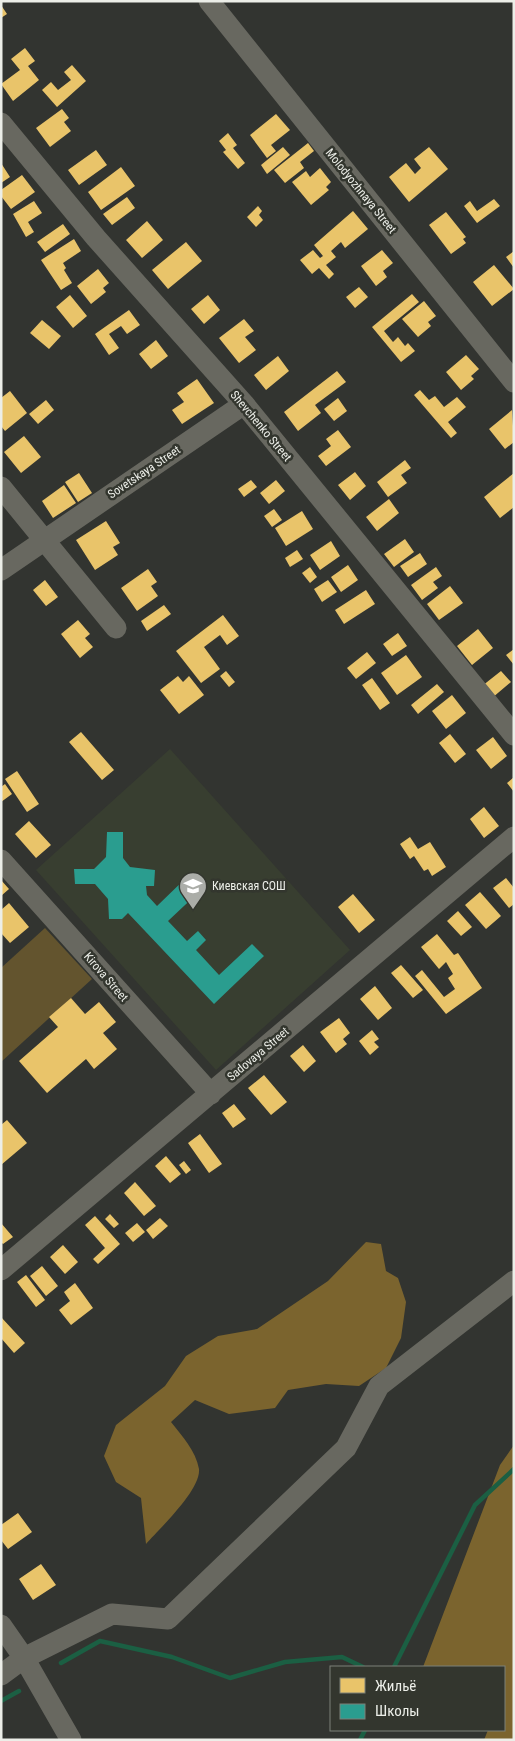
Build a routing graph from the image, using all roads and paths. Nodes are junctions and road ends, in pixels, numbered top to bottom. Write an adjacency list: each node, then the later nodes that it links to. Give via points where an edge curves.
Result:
1 (209, 1): 3 (street, Molodyozhnaya Street)
2 (1, 123): 4 (street, Shevchenko Street, via 96,238)
3 (514, 382)
4 (244, 404): 6 (street, Sovetskaya Street); 9 (street, Shevchenko Street)
5 (1, 487): 6 (street)
6 (44, 540): 7 (street, Sovetskaya Street); 8 (street)
7 (1, 570)
8 (116, 628)
9 (514, 735)
10 (514, 837): 12 (street, Sadovaya Street)
11 (1, 860): 12 (street, Kirova Street)
12 (211, 1094): 13 (street, Sadovaya Street)
13 (1, 1270)
14 (514, 1281): 16 (street, via 379,1386 346,1448 168,1619 112,1614)
15 (1, 1625): 16 (street)
16 (24, 1658): 17 (street); 18 (street)
17 (1, 1675)
18 (71, 1740)

